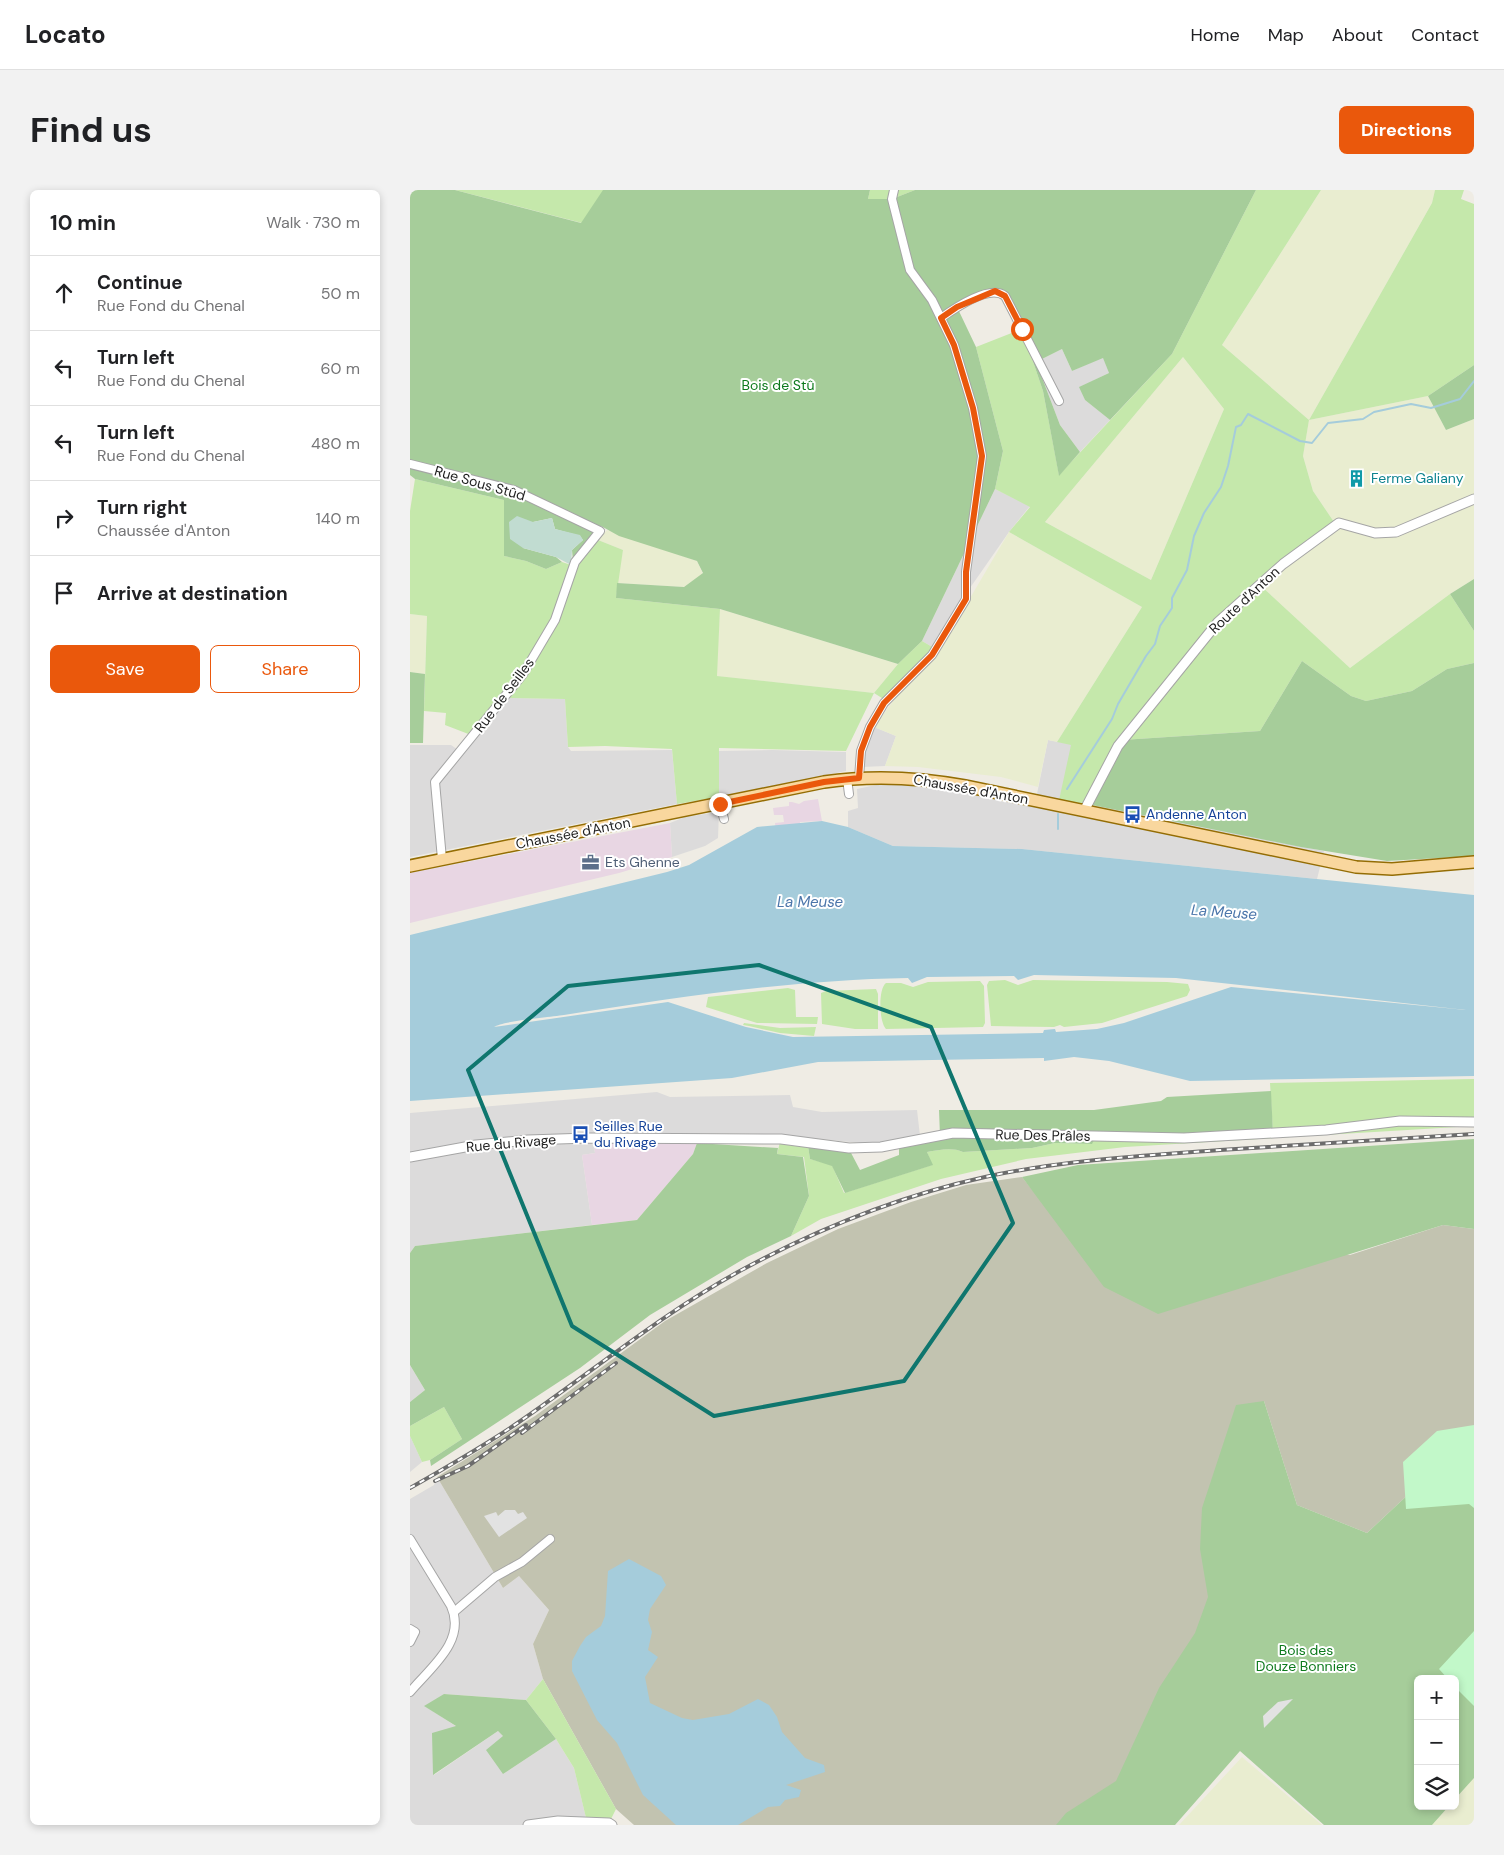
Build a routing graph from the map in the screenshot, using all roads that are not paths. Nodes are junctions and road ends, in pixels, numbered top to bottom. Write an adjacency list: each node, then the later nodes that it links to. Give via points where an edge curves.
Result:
1 (894, 190): 2 (street, via 892,199 910,270)
2 (941, 318): 3 (street, via 990,292 1000,292 1005,296); 7 (street, via 954,345 973,408 982,456 966,572 966,599 932,655 884,703 861,751)
3 (1058, 402)
4 (410, 464): 6 (street, Rue Sous Stûd, via 514,490 594,527 600,531)
5 (1474, 499): 11 (street, Route d'Anton, via 1396,532 1375,534 1339,523 1283,564 1218,622 1153,700 1118,746)
6 (599, 535): 13 (street, Rue de Seilles, via 575,562 555,620 523,674 435,782)
7 (859, 778): 8 (main road, Chaussée d'Anton); 11 (main road, Chaussée d'Anton, via 927,779)
8 (847, 779): 9 (street); 10 (main road, Chaussée d'Anton)
9 (849, 794)
10 (720, 804): 12 (street); 13 (main road, Chaussée d'Anton)
11 (1084, 810): 14 (main road, Chaussée d'Anton, via 1356,867 1392,869)
12 (724, 820)
13 (442, 859): 15 (main road, Chaussée d'Anton)
14 (1474, 862)
15 (410, 866)
16 (1474, 1122): 17 (street, Rue Des Prâles, via 1400,1121 1326,1130 1184,1138 953,1134 881,1147 849,1148 781,1139)
17 (612, 1138): 18 (street, Rue du Rivage, via 528,1140)
18 (410, 1157)
19 (410, 1539): 21 (street)
20 (550, 1539): 21 (street, via 522,1562 495,1577)
21 (454, 1612): 24 (street, via 456,1632 444,1654)
22 (410, 1629): 23 (street, via 415,1632)
23 (410, 1642)
24 (410, 1692)
25 (528, 1825): 26 (street, via 558,1821)
26 (612, 1825)

